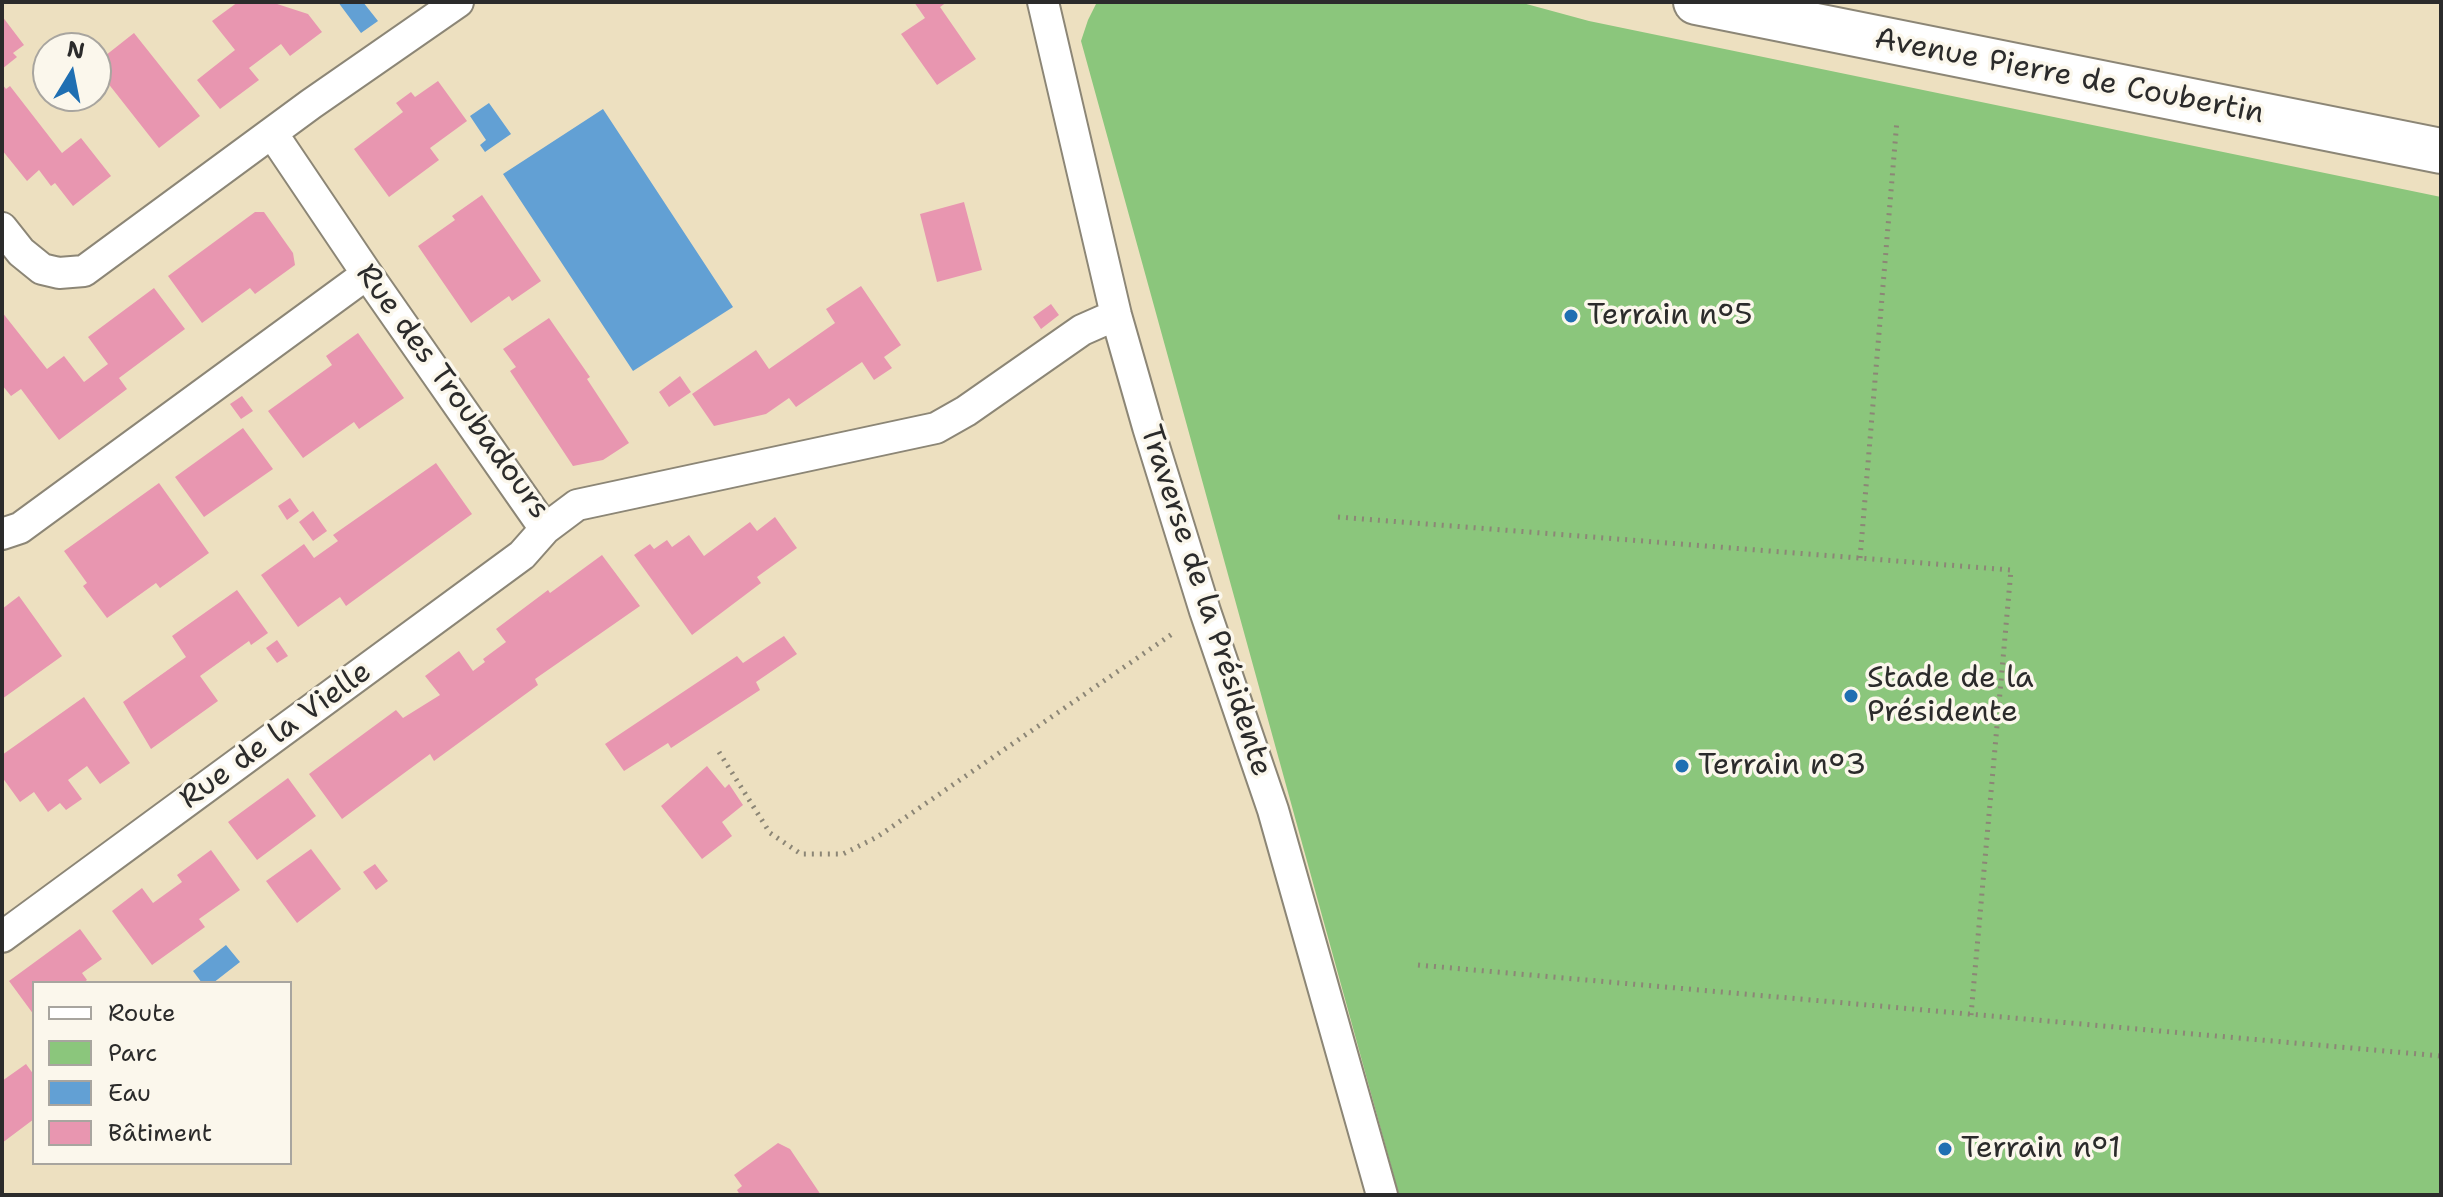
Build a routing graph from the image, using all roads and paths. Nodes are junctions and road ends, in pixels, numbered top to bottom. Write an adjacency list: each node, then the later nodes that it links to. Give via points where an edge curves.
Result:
1 (458, 2): 5 (street)
2 (1043, 2): 9 (street, Traverse de la Présidente)
3 (1696, 2): 6 (main road, Avenue Pierre de Coubertin)
4 (1897, 120): 13 (path)
5 (272, 133): 7 (street, via 84,271 42,269); 8 (street, Rue des Troubadours)
6 (2441, 151)
7 (2, 228)
8 (367, 274): 11 (street, Rue des Troubadours); 12 (street, via 20,528)
9 (1116, 315): 11 (street, Rue des Troubadours, via 1082,330 936,428 577,505); 14 (street, Traverse de la Présidente)
10 (1338, 517): 13 (path)
11 (545, 529): 16 (street, Rue de la Vielle, via 522,555)
12 (2, 534)
13 (1860, 558): 18 (path, via 2011,570)
14 (1205, 611): 15 (path, via 877,837 843,854 801,854 770,833); 20 (street, Traverse de la Présidente, via 1273,810)
15 (719, 752)
16 (2, 937)
17 (1418, 965): 18 (path)
18 (1971, 1015): 19 (path)
19 (2441, 1056)
20 (1382, 1195)

